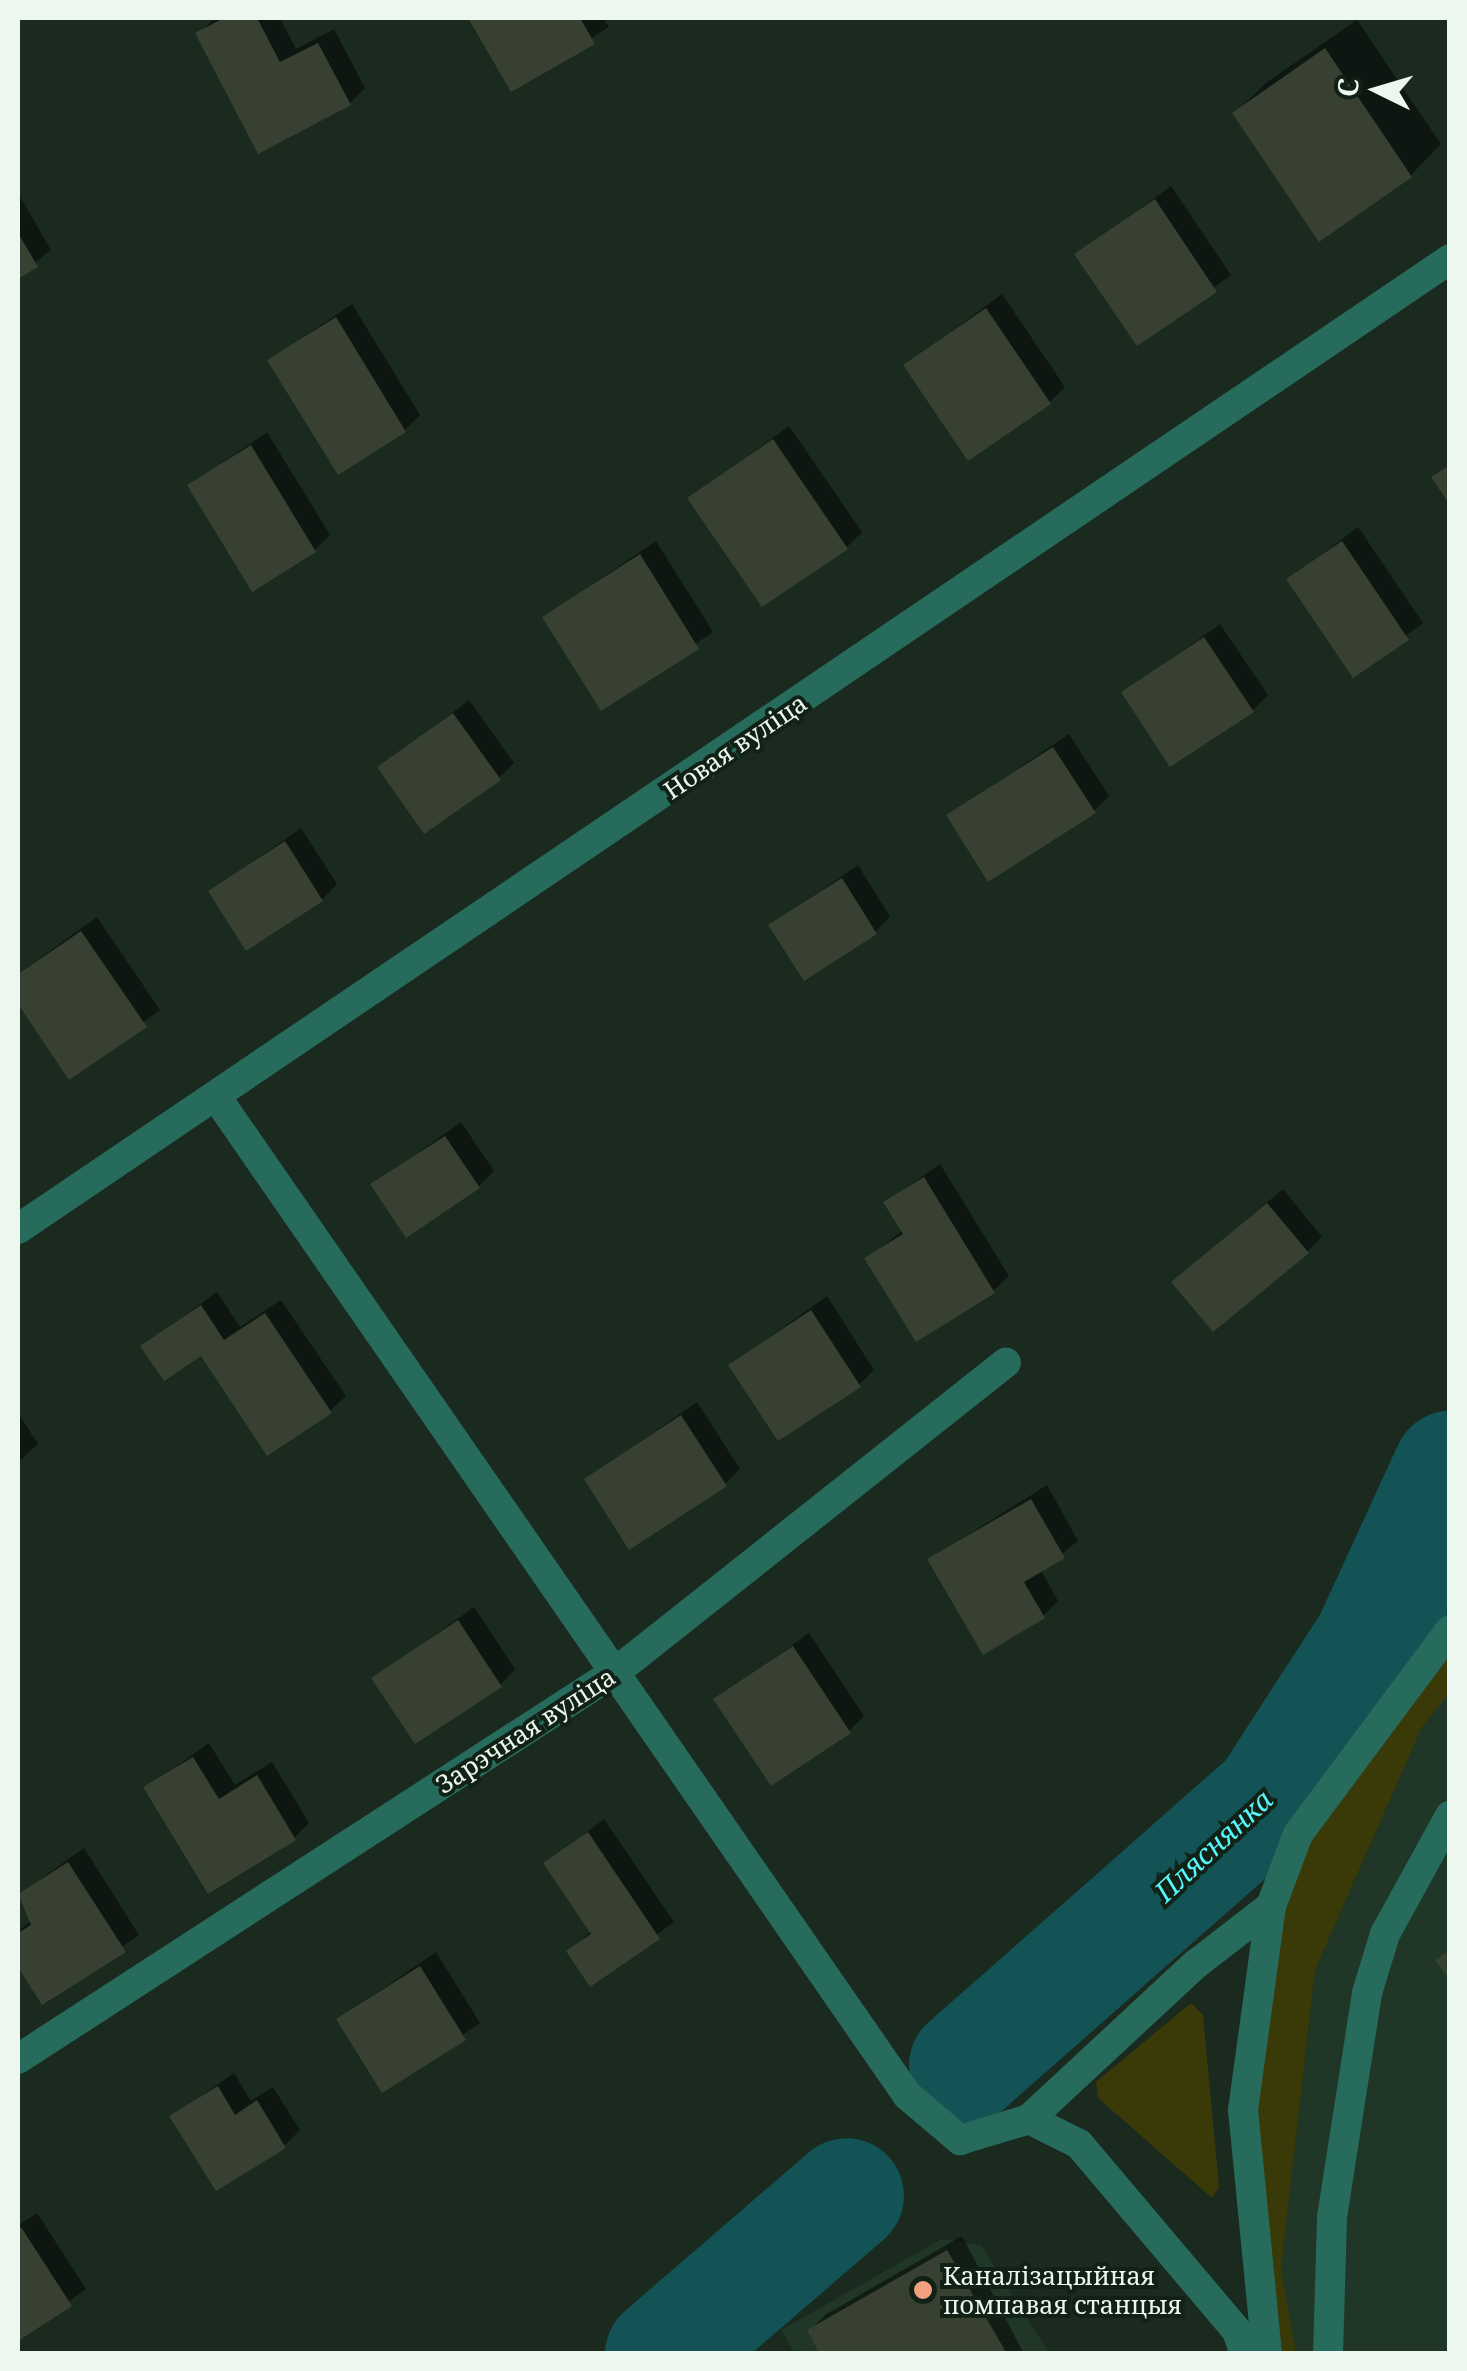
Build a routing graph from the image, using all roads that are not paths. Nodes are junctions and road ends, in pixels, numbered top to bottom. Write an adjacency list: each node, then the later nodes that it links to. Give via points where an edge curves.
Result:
1 (1450, 259): 2 (street, Новая вуліца)
2 (218, 1098): 3 (street, Новая вуліца); 6 (street)
3 (18, 1229)
4 (1006, 1363): 6 (street, Зарэчная вуліца)
5 (1450, 1630): 8 (street, via 1298,1834)
6 (618, 1670): 9 (street, Зарэчная вуліца); 10 (street, via 906,2096 960,2140)
7 (1450, 1816): 13 (street, via 1385,1934 1367,1993 1332,2217)
8 (1271, 1906): 10 (street, via 1196,1964); 12 (street, via 1243,2110)
9 (18, 2059)
10 (1028, 2118): 11 (street, via 1079,2144 1237,2331)
11 (1245, 2354)
12 (1267, 2354)
13 (1328, 2354)

